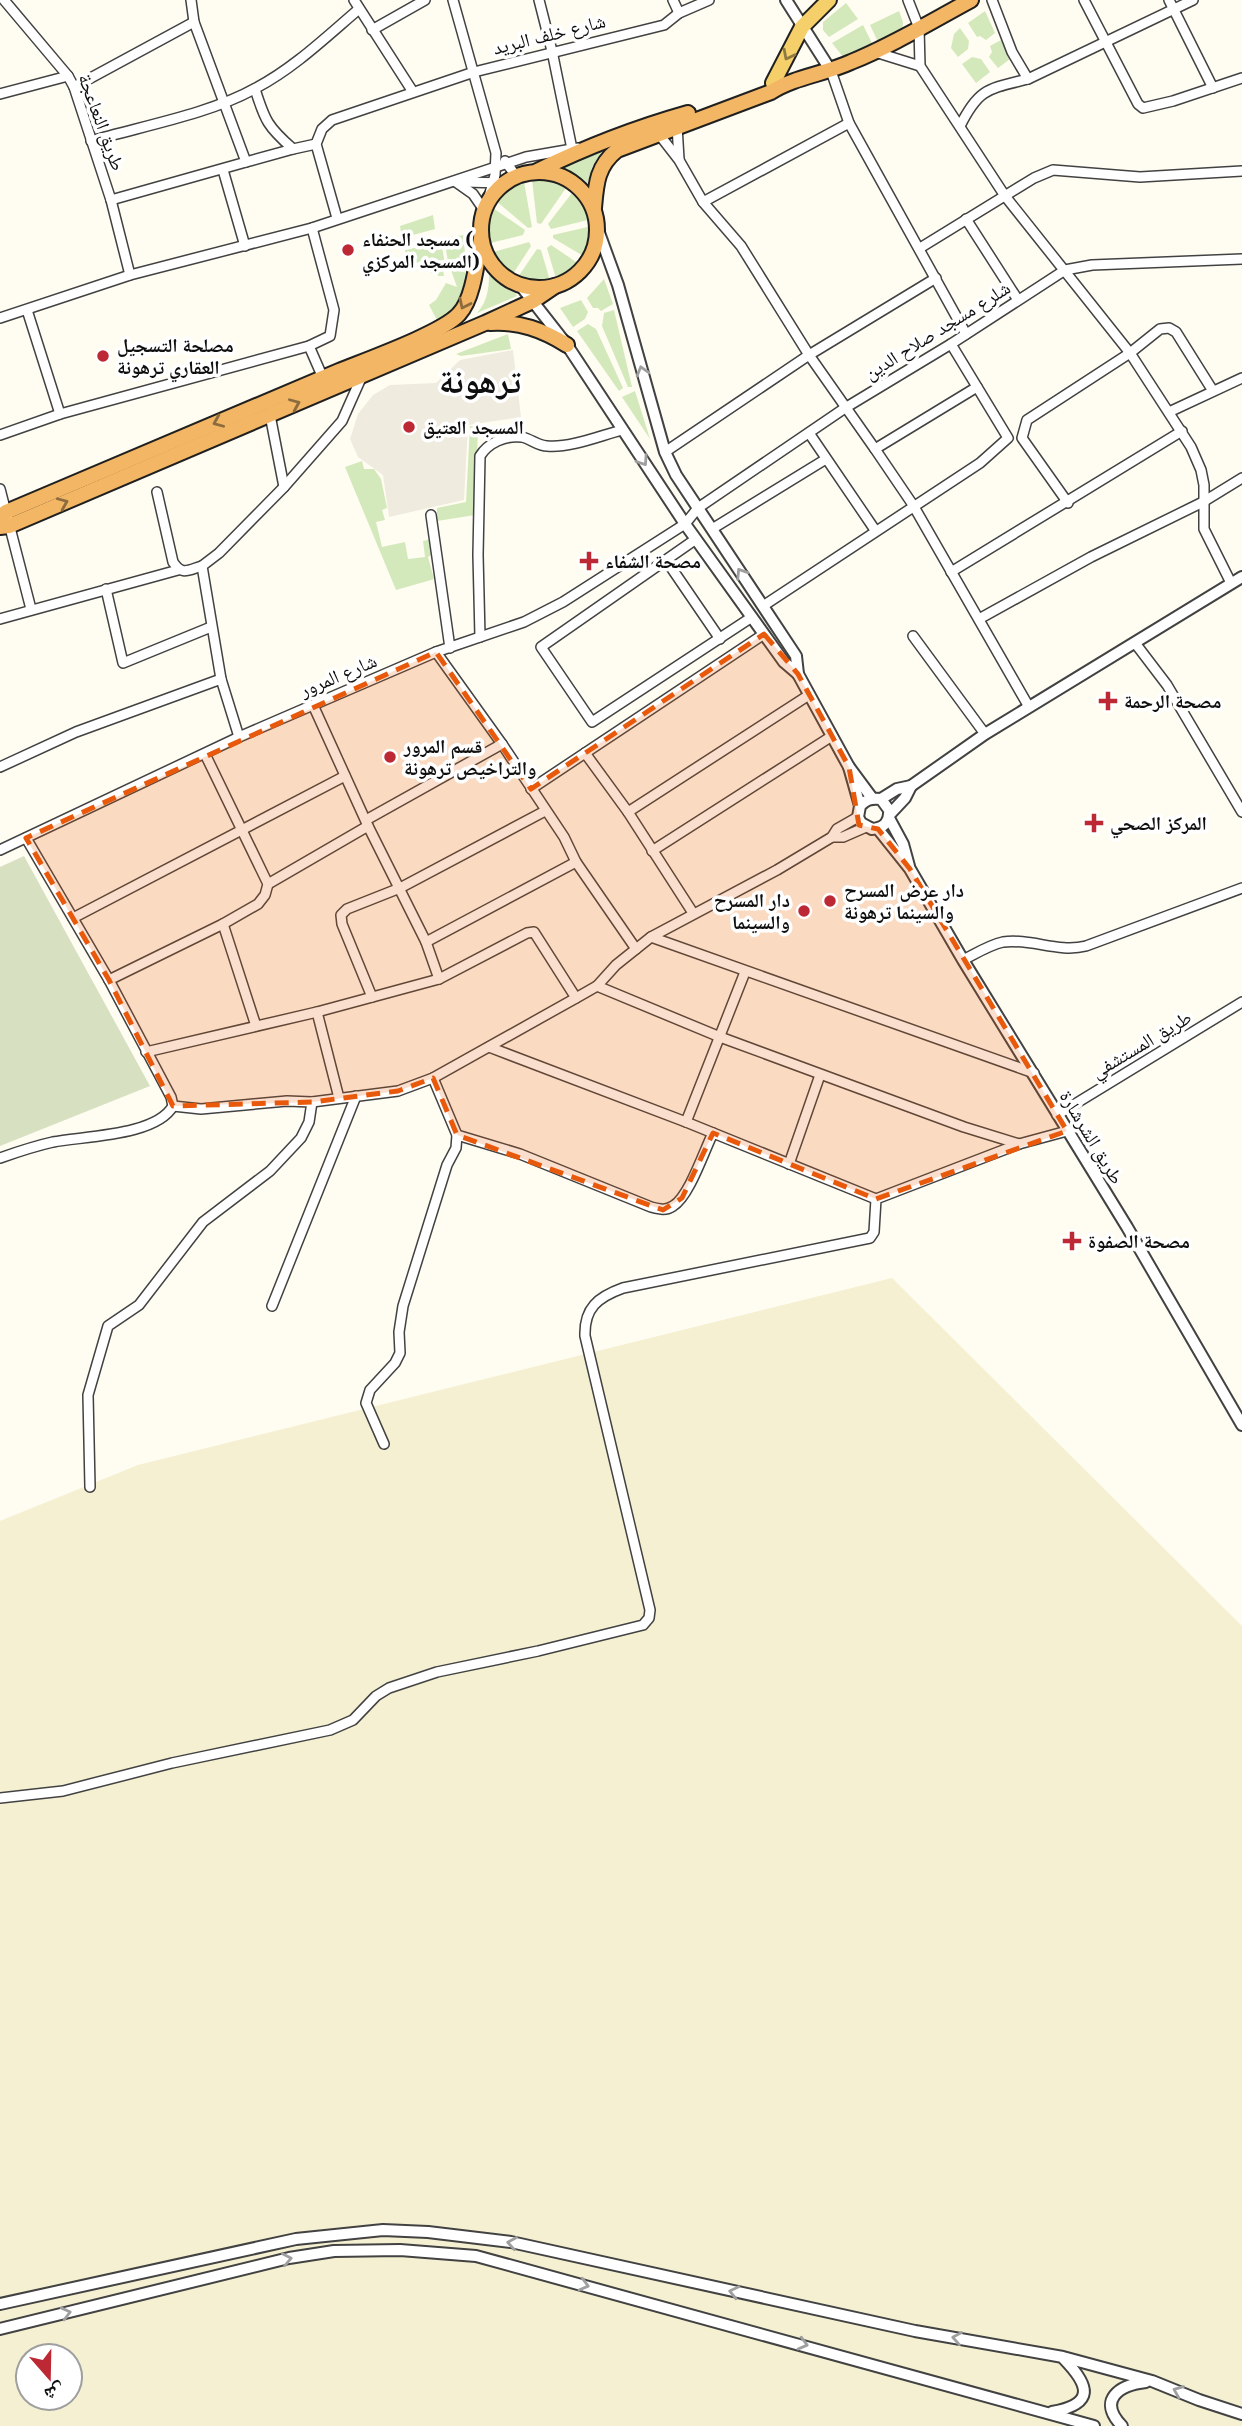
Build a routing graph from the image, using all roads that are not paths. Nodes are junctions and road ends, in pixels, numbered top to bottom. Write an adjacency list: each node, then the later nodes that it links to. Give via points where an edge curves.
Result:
1 (4, 0): 29 (street, طريق النعاعجة)
2 (191, 0): 19 (street)
3 (425, 0): 22 (street)
4 (453, 0): 28 (street)
5 (539, 0): 24 (street)
6 (673, 0): 18 (street)
7 (709, 0): 18 (street, شارع خلف البريد)
8 (786, 0): 20 (street)
9 (829, 0): 20 (main road)
10 (908, 0): 21 (street)
11 (971, 0): 21 (highway)
12 (992, 0): 31 (street)
13 (1084, 0): 23 (street)
14 (1169, 0): 17 (street)
15 (1193, 0): 17 (street)
16 (356, 5): 22 (street); 35 (street, via 280,74)
17 (1174, 9): 23 (street); 34 (street)
18 (679, 13): 24 (street, شارع خلف البريد, via 664,25)
19 (194, 22): 33 (street); 38 (street)
20 (802, 27): 27 (street); 32 (main road, one-way to 32)
21 (919, 28): 25 (highway); 26 (street)
22 (372, 30): 36 (street)
23 (1106, 43): 31 (street); 34 (street, via 1143,107)
24 (552, 51): 28 (street, شارع خلف البريد); 45 (street)
25 (875, 51): 26 (street); 27 (highway)
26 (920, 66): 41 (street)
27 (831, 71): 32 (highway); 39 (street)
28 (474, 72): 36 (street, شارع خلف البريد); 47 (street)
29 (68, 76): 33 (street, طريق النعاعجة); 37 (street)
30 (1242, 78): 34 (street)
31 (1028, 79): 41 (street, via 987,91 972,102)
32 (777, 84): 40 (highway, via 771,92); 45 (highway)
33 (75, 87): 43 (street, طريق النعاعجة)
34 (1213, 88)
35 (255, 89): 38 (street); 46 (street, via 268,125)
36 (413, 92): 44 (street, شارع خلف البريد, via 332,120)
37 (0, 94)
38 (224, 103): 43 (street); 49 (street)
39 (849, 123): 58 (street); 67 (street)
40 (677, 126): 42 (highway); 48 (street)
41 (960, 126): 56 (street)
42 (658, 133): 48 (street); 60 (highway, via 608,156 597,179)
43 (91, 141): 57 (street, طريق النعاعجة)
44 (316, 144): 46 (street); 61 (street)
45 (578, 148): 52 (highway); 54 (street, via 526,157)
46 (293, 149): 49 (street)
47 (496, 153): 50 (street); 54 (street)
48 (679, 160): 58 (street)
49 (246, 162): 51 (street)
50 (496, 167): 54 (street); 54 (street); 55 (street)
51 (223, 170): 57 (street); 66 (street)
52 (537, 171): 54 (highway); 60 (highway, via 571,180)
53 (1242, 171): 56 (street, via 1140,177 1053,170)
54 (505, 176): 55 (street); 59 (highway)
55 (456, 182): 59 (street); 61 (street)
56 (1005, 196): 62 (street); 69 (street)
57 (111, 200): 70 (street, طريق النعاعجة)
58 (703, 202): 84 (street, via 741,246)
59 (485, 207): 65 (highway)
60 (594, 208): 64 (highway)
61 (337, 218): 63 (street)
62 (966, 219): 67 (street); 74 (street)
63 (312, 228): 66 (street); 82 (street, via 334,310 330,336)
64 (598, 230): 73 (highway, via 583,268); 99 (street, one-way to 64)
65 (481, 238): 72 (highway, via 494,267); 86 (highway, one-way to 86, via 473,283 461,313 425,334)
66 (245, 246): 70 (street)
67 (920, 248): 71 (street)
68 (1242, 259): 69 (street, شلرع مسجد صلاح الدين)
69 (1065, 270): 74 (street, شلرع مسجد صلاح الدين); 83 (street)
70 (130, 275): 76 (street)
71 (936, 278): 79 (street); 84 (street)
72 (520, 285): 73 (highway); 75 (street)
73 (555, 286): 75 (highway)
74 (1018, 300): 79 (street, شلرع مسجد صلاح الدين)
75 (533, 301): 78 (highway); 81 (street)
76 (27, 310): 77 (street); 92 (street)
77 (0, 318)
78 (485, 323): 81 (highway, via 536,329); 85 (highway)
79 (966, 334): 80 (street, شلرع مسجد صلاح الدين)
80 (951, 344): 88 (street); 90 (street, شلرع مسجد صلاح الدين)
81 (567, 345): 94 (street)
82 (309, 346): 86 (street); 92 (street)
83 (1130, 353): 89 (street, via 1160,329 1169,328); 91 (street); 106 (street, via 1027,419 1023,428 1022,438)
84 (808, 355): 90 (street); 99 (street)
85 (362, 376): 93 (highway, one-way to 85); 102 (street, via 342,421)
86 (323, 378): 110 (highway, one-way to 110)
87 (1242, 378): 89 (street)
88 (977, 387): 98 (street); 107 (street, via 1008,438 980,463)
89 (1213, 391): 91 (street)
90 (845, 408): 96 (street, شلرع مسجد صلاح الدين); 98 (street)
91 (1169, 412): 95 (street)
92 (60, 414): 97 (street)
93 (270, 415): 102 (street); 110 (highway, one-way to 93)
94 (622, 430): 111 (street, one-way to 111); 129 (street, via 556,446 522,437 487,445 480,456)
95 (1182, 431): 105 (street, via 1201,470); 106 (street)
96 (809, 433): 100 (street); 108 (street, شلرع مسجد صلاح الدين)
97 (0, 435)
98 (875, 449): 107 (street)
99 (665, 452): 108 (street)
100 (826, 459): 112 (street); 113 (street)
101 (1242, 478): 105 (street)
102 (284, 487): 116 (street)
103 (0, 489): 110 (street)
104 (157, 492): 117 (street)
105 (1203, 502): 119 (street, via 1204,529); 125 (street, via 1091,556)
106 (1068, 503): 118 (street)
107 (913, 505): 113 (street); 118 (street)
108 (698, 508): 111 (street, شلرع مسجد صلاح الدين); 112 (street)
109 (431, 515): 132 (street)
110 (4, 521): 122 (street)
111 (685, 524): 114 (street); 129 (street, شارع المرور, via 563,602)
112 (712, 529): 121 (street, one-way to 112)
113 (875, 530): 121 (street)
114 (696, 539): 115 (street); 123 (street)
115 (666, 560): 130 (street); 130 (street, via 541,646 592,722)
116 (202, 566): 117 (street); 126 (street)
117 (178, 570): 120 (street)
118 (951, 572): 125 (street)
119 (1237, 580): 131 (street)
120 (106, 589): 122 (street); 126 (street, via 122,663)
121 (763, 606): 134 (street, via 796,656)
122 (31, 609): 124 (street)
123 (752, 617): 127 (street); 130 (street)
124 (0, 619)
125 (979, 619): 138 (street)
126 (211, 627): 135 (street)
127 (764, 634): 134 (street); 143 (street)
128 (913, 636): 139 (street)
129 (480, 638): 132 (street, شارع المرور)
130 (720, 639)
131 (1135, 643): 138 (street); 154 (street, via 1167,685)
132 (450, 648): 133 (street, شارع المرور)
133 (436, 652): 137 (street, شارع المرور); 142 (street)
134 (798, 674): 136 (street)
135 (221, 679): 141 (street); 145 (street, via 76,732)
136 (809, 695): 140 (street); 153 (street)
137 (313, 705): 141 (street, شارع المرور); 147 (street)
138 (1029, 707): 139 (street)
139 (985, 734): 148 (street)
140 (832, 736): 146 (street); 162 (street)
141 (239, 737): 144 (street, شارع المرور)
142 (502, 744): 149 (street); 156 (street)
143 (585, 753): 149 (street); 153 (street)
144 (205, 754): 158 (street); 160 (street, شارع المرور)
145 (0, 767)
146 (849, 767): 150 (street); 152 (street)
147 (345, 776): 156 (street); 158 (street)
148 (911, 786): 150 (street); 155 (street)
149 (531, 789): 151 (street)
150 (877, 799): 152 (street, via 865,800); 155 (street, via 888,806)
151 (545, 811): 163 (street); 166 (street)
152 (859, 811): 157 (street); 159 (street)
153 (628, 812): 162 (street)
154 (1242, 812)
155 (889, 816): 157 (street, via 883,827); 164 (street)
156 (367, 823): 165 (street); 166 (street)
157 (872, 828): 159 (street); 164 (street)
158 (242, 830): 165 (street); 169 (street)
159 (832, 837): 168 (street)
160 (26, 838): 161 (street, شارع المرور); 169 (street)
161 (0, 850)
162 (652, 850): 168 (street)
163 (576, 862): 172 (street); 173 (street)
164 (910, 869): 174 (street, طريق الشرشارة)
165 (268, 884): 170 (street, via 258,904)
166 (400, 888): 172 (street); 179 (street, via 341,915)
167 (1242, 888): 174 (street, via 1086,946 1068,950 1002,943)
168 (693, 913): 171 (street)
169 (73, 918): 177 (street)
170 (223, 924): 177 (street); 183 (street)
171 (651, 937): 173 (street); 175 (street)
172 (426, 942): 176 (street)
173 (636, 949): 178 (street)
174 (963, 960): 187 (street, طريق الشرشارة)
175 (746, 972): 184 (street); 187 (street)
176 (439, 979): 179 (street); 180 (street, via 534,932)
177 (109, 980): 186 (street)
178 (597, 986): 180 (street); 184 (street)
179 (372, 997): 182 (street)
180 (576, 998): 185 (street)
181 (1242, 1002): 194 (street, طريق المستشفي)
182 (317, 1012): 183 (street); 191 (street)
183 (256, 1026): 186 (street)
184 (720, 1037): 188 (street); 195 (street)
185 (489, 1047): 189 (street); 195 (street)
186 (146, 1052): 193 (street)
187 (1034, 1073): 194 (street, طريق الشرشارة)
188 (820, 1075): 199 (street); 201 (street)
189 (433, 1078): 190 (street, via 398,1091); 198 (street)
190 (356, 1096): 191 (street); 203 (street)
191 (339, 1098): 192 (street)
192 (312, 1102): 193 (street, via 201,1109); 206 (street, via 301,1138 270,1171 203,1222 139,1305 108,1326 88,1395)
193 (173, 1106): 200 (street, via 169,1113 122,1133 55,1142)
194 (1057, 1115): 196 (street, طريق الشرشارة)
195 (686, 1122): 197 (street)
196 (1066, 1131): 199 (street); 204 (street, طريق الشرشارة)
197 (713, 1133): 198 (street, via 682,1198 663,1210 520,1154); 201 (street)
198 (457, 1135): 205 (street, via 403,1306 400,1353 370,1390 366,1402)
199 (1019, 1144): 202 (street)
200 (0, 1158)
201 (789, 1164): 202 (street)
202 (876, 1199): 207 (street, via 870,1238 623,1288 595,1301 589,1311 585,1336 650,1610 643,1625 389,1688 353,1720 330,1730 63,1791)
203 (272, 1306)
204 (1241, 1421)
205 (384, 1444)
206 (90, 1487)
207 (0, 1798)
208 (0, 2304): 210 (street, one-way to 208, via 915,2331 511,2242 405,2231 296,2239)
209 (0, 2329): 212 (street, one-way to 212, via 240,2269 334,2251 400,2250 475,2256)
210 (1063, 2357): 211 (street); 212 (street, via 1079,2374 1083,2396 1075,2406)
211 (1152, 2381): 213 (street, one-way to 211); 215 (street, via 1117,2390 1111,2403 1113,2416)
212 (1049, 2412): 214 (street)
213 (1242, 2414)
214 (1094, 2426)
215 (1122, 2426)

